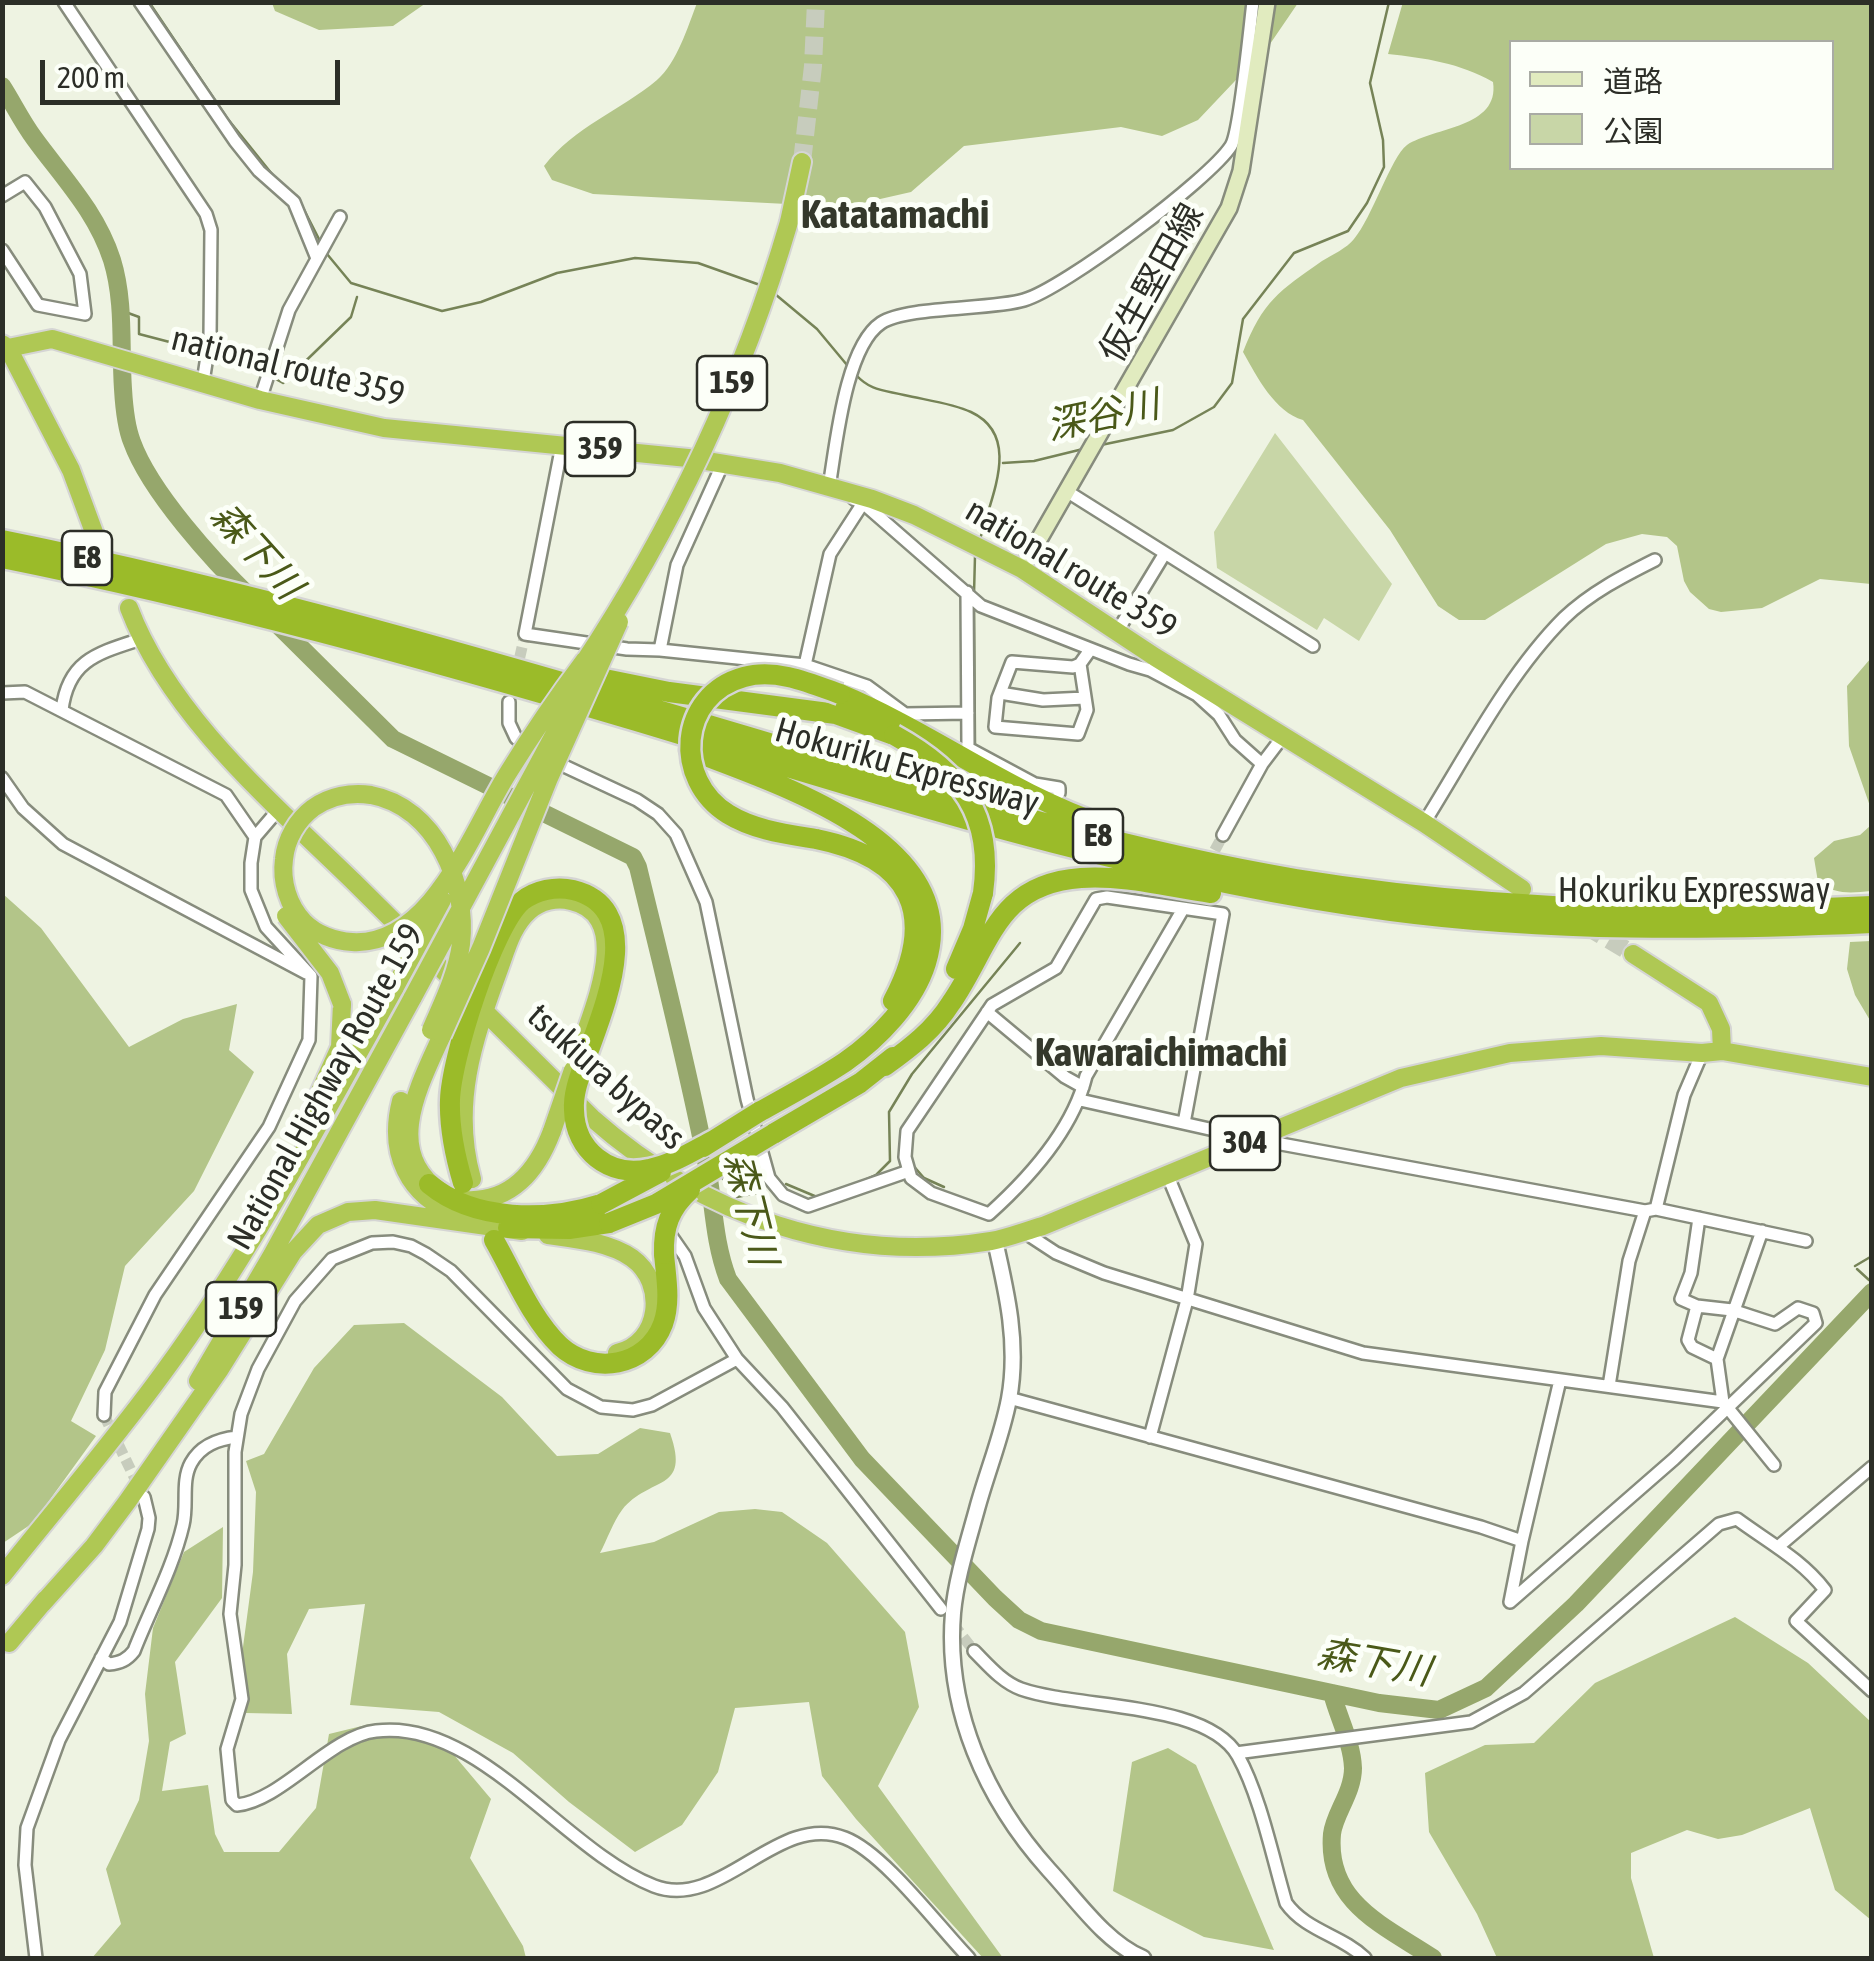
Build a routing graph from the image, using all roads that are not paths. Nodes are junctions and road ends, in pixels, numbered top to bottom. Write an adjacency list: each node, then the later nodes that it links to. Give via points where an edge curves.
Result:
1 (64, 2): 11 (street, via 206,214 210,337)
2 (140, 2): 8 (street, via 235,141 294,202)
3 (1253, 2): 15 (street, via 1233,144 1189,190 1025,300 882,321 854,364)
4 (1267, 2): 16 (main road, 仮生堅田線, via 1228,208)
5 (802, 162): 18 (highway, National Highway Route 159 / 159, bridge, via 768,289 726,397)
6 (3, 196): 9 (street, via 25,182 45,207 80,274 86,314 38,305)
7 (340, 217): 8 (street)
8 (321, 248): 12 (street, via 289,310)
9 (2, 250)
10 (5, 346): 11 (highway, national route 359 / 359, via 52,339); 20 (highway, 359, via 71,470)
11 (203, 382): 12 (highway, national route 359 / 359)
12 (260, 400): 13 (highway, national route 359 / 359, via 384,428)
13 (562, 445): 14 (highway, national route 359 / 359); 33 (street, via 525,634)
14 (722, 464): 15 (highway, national route 359 / 359); 33 (street, via 677,565)
15 (829, 488): 17 (street); 24 (highway, national route 359 / 359, via 914,515)
16 (1068, 492): 21 (street); 24 (main road, 仮生堅田線)
17 (863, 503): 27 (street); 38 (street, via 830,554)
18 (658, 536): 25 (highway, National Highway Route 159 / 159, bridge); 36 (highway, National Highway Route 159 / 159, bridge)
19 (2, 540): 26 (highway, Hokuriku Expressway / E8)
20 (98, 543)
21 (1165, 554): 30 (street); 32 (street)
22 (2, 558): 26 (highway, Hokuriku Expressway / E8)
23 (1656, 560): 51 (street, via 1566,616 1534,653)
24 (1022, 569): 30 (highway, national route 359 / 359)
25 (638, 576): 63 (highway, 159, bridge); 110 (highway, National Highway Route 159 / 159, bridge, via 272,1255 126,1492)
26 (168, 585): 29 (highway, Hokuriku Expressway / E8)
27 (972, 597): 34 (street); 45 (street)
28 (130, 608): 31 (highway, tsukiura bypass)
29 (352, 632): 35 (highway, Hokuriku Expressway / E8); 55 (highway, Hokuriku Expressway / E8, via 1012,814); 68 (highway, bridge, via 669,692 836,714 894,736 945,770 974,807 986,850 984,893 946,987)
30 (1117, 632): 39 (highway, national route 359 / 359)
31 (141, 640): 44 (street, via 92,657 74,672); 50 (highway, tsukiura bypass, via 174,691)
32 (1313, 646)
33 (660, 650): 38 (street)
34 (1090, 650): 37 (street); 39 (street)
35 (389, 651): 55 (highway, Hokuriku Expressway / E8, via 1012,833 1206,880); 64 (highway, via 674,744 808,801 885,844 918,880 932,940 912,994)
36 (586, 660): 63 (highway, 159, bridge, via 507,774 453,868 445,881 436,894 397,932 348,942 303,921 283,876 290,838 318,805 351,794 402,807 432,835 440,846 446,859 452,872 462,931); 91 (highway, National Highway Route 159 / 159, bridge, via 511,775)
37 (1080, 664): 41 (street, via 1012,662); 42 (street)
38 (805, 665): 45 (street, via 867,686 906,714)
39 (1157, 666): 46 (highway, national route 359 / 359); 47 (street, via 1198,695)
40 (2, 693): 44 (street, via 25,692)
41 (1000, 693): 42 (street); 42 (street, via 995,727 1078,734)
42 (1085, 698)
43 (509, 702): 76 (street, via 516,738 532,751 637,800 676,834 706,902 747,1099 769,1178 783,1195 808,1206)
44 (62, 710): 53 (street, via 226,795)
45 (968, 713): 49 (street, via 968,748 1035,784 1059,788)
46 (1284, 736): 47 (street); 51 (highway, national route 359 / 359)
47 (1262, 764): 52 (street)
48 (2, 778): 60 (street, via 63,844)
49 (1059, 794)
50 (279, 809): 53 (street); 61 (highway, tsukiura bypass)
51 (1424, 823): 54 (highway, national route 359 / 359)
52 (1223, 835)
53 (256, 838): 60 (street, via 251,890 266,927)
54 (1522, 889)
55 (1388, 902): 56 (highway, Hokuriku Expressway / E8, via 1601,910); 58 (highway, Hokuriku Expressway / E8, via 1606,927); 64 (highway, bridge, via 1086,819 840,694 784,676 742,677 708,698 692,729 694,775 715,805 750,824 862,852 884,865 912,906 912,960); 68 (highway, via 1273,901 1114,878 1047,884 1000,916 940,1018)
56 (1872, 906)
57 (1183, 909): 62 (street, via 1096,899 1056,968); 70 (street); 71 (street, via 1223,914)
58 (1872, 923)
59 (1632, 954): 65 (highway, via 1709,1003)
60 (311, 976): 101 (street, via 309,1040 269,1128 155,1294 105,1392)
61 (480, 1006): 67 (highway, via 501,932 521,902 548,890 586,895 606,913 616,950); 75 (highway, tsukiura bypass / 304, via 592,1118); 78 (highway, via 459,1048 450,1088 451,1134)
62 (987, 1012): 70 (street); 76 (street, via 907,1131)
63 (437, 1032): 79 (highway, 159, via 409,1125 410,1152); 83 (highway, 159, via 401,1102 397,1148 420,1192); 91 (highway, 159, bridge, via 469,956 472,922 465,875 452,846 408,798 365,784 323,790 302,804 278,837 272,864 279,904 330,973 342,1004 343,1034)
64 (869, 1041): 73 (highway, bridge)
65 (1722, 1051): 66 (highway, tsukiura bypass / 304); 69 (highway, 304)
66 (1702, 1053): 72 (highway, tsukiura bypass / 304, via 1601,1046 1510,1053 1402,1078); 80 (street)
67 (580, 1061): 73 (highway, bridge, via 575,1123 582,1143 605,1164 646,1170); 79 (highway, bridge, via 532,1170 502,1194 467,1200)
68 (885, 1066): 74 (highway, bridge)
69 (1872, 1076)
70 (1082, 1093): 71 (street); 82 (street, via 1015,1191)
71 (1184, 1122): 72 (street)
72 (1254, 1138): 77 (highway, tsukiura bypass / 304); 80 (street)
73 (714, 1140): 81 (highway, bridge)
74 (728, 1162): 81 (highway, bridge, via 656,1204); 88 (highway, bridge, via 677,1203 667,1222 667,1305 659,1333 629,1360 596,1364 566,1351 550,1335)
75 (657, 1170): 89 (highway, tsukiura bypass / 304, via 737,1213 840,1241 892,1247); 95 (street, via 652,1207)
76 (906, 1172): 82 (street, via 931,1194)
77 (1166, 1174): 87 (highway, tsukiura bypass / 304); 92 (street, via 1196,1244)
78 (468, 1181)
79 (430, 1184): 81 (highway, via 464,1205 509,1213)
80 (1651, 1210): 84 (street); 98 (street, via 1629,1262)
81 (605, 1213): 85 (highway)
82 (989, 1214): 89 (street)
83 (465, 1217): 85 (highway); 88 (highway, 159)
84 (1699, 1218): 86 (street); 93 (street, via 1681,1300)
85 (554, 1229): 88 (highway)
86 (1762, 1231): 90 (street); 94 (street)
87 (1024, 1232): 89 (highway, tsukiura bypass / 304); 92 (street, via 1056,1253)
88 (501, 1236): 88 (highway, 159, via 549,1318 575,1345 598,1354 625,1351 650,1328 654,1291 629,1256 591,1242); 110 (highway, 159, via 375,1210 318,1225 160,1456)
89 (995, 1240): 99 (street, via 1012,1314)
90 (1806, 1241)
91 (233, 1268): 109 (highway, National Highway Route 159 / 159, via 162,1374)
92 (1187, 1300): 97 (street, via 1363,1353); 103 (street)
93 (1697, 1306): 94 (street); 96 (street, via 1688,1340)
94 (1732, 1310): 96 (street); 100 (street, via 1775,1324 1806,1309 1816,1323)
95 (737, 1359): 102 (street, via 652,1405 601,1407 567,1389 436,1260 411,1246 372,1243 332,1259 296,1302 258,1369); 111 (street)
96 (1717, 1359): 100 (street)
97 (1560, 1380): 98 (street); 107 (street)
98 (1609, 1386): 100 (street)
99 (1009, 1398): 103 (street); 111 (street)
100 (1727, 1408): 104 (street); 107 (street, via 1510,1602)
101 (104, 1414)
102 (237, 1437): 114 (street, via 206,1446 193,1460 180,1534 134,1651 116,1663); 118 (street, via 230,1614 242,1699 227,1748 237,1805 262,1797 364,1734 414,1732 457,1746 656,1887 701,1886 797,1838 847,1838 880,1861)
103 (1150, 1437): 107 (street)
104 (1771, 1462)
105 (1872, 1467): 108 (street)
106 (144, 1498): 114 (street, via 148,1530 120,1622)
107 (1522, 1541)
108 (1779, 1546): 115 (street, via 1826,1590 1796,1621); 116 (street, via 1737,1519 1719,1524 1524,1693 1472,1722)
109 (2, 1576)
110 (42, 1604): 112 (highway, National Highway Route 159 / 159)
111 (947, 1610): 119 (street, via 960,1708 975,1759 1037,1856 1101,1927)
112 (9, 1643)
113 (974, 1651): 116 (street, via 1018,1689 1174,1714)
114 (101, 1658): 117 (street, via 59,1740 27,1828 24,1865)
115 (1872, 1691)
116 (1236, 1752): 120 (street, via 1286,1903 1298,1919)
117 (36, 1958)
118 (969, 1958)
119 (1143, 1958)
120 (1365, 1958)

